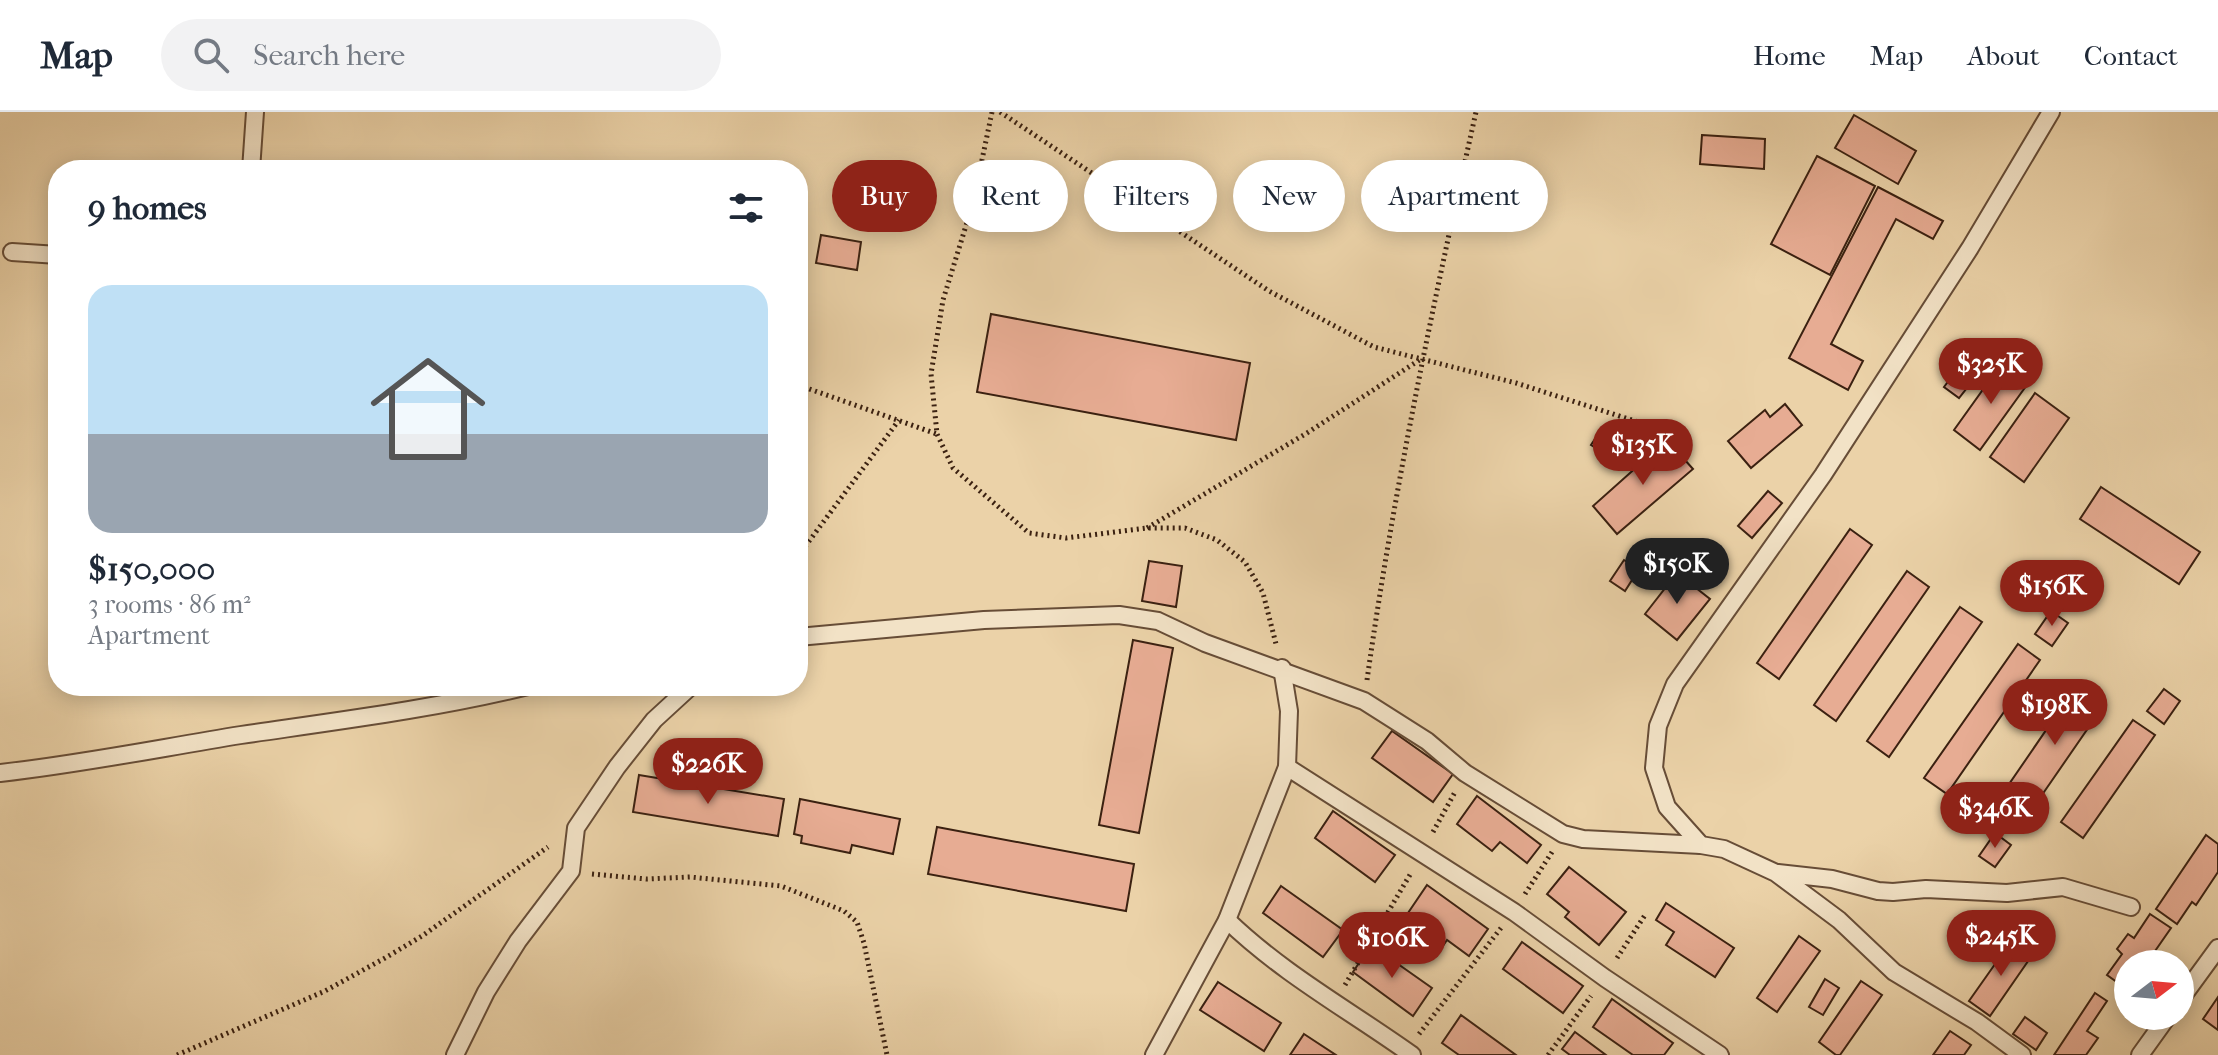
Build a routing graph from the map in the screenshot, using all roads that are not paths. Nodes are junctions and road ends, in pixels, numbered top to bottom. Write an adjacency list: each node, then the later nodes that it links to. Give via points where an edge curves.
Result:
1 (255, 112): 3 (lane)
2 (2051, 112): 12 (lane, via 1831,462 1675,684 1658,726 1654,768 1667,807)
3 (252, 160)
4 (12, 252): 5 (lane)
5 (48, 254)
6 (808, 636): 7 (lane, via 984,620 1119,615 1158,621)
7 (1282, 668): 10 (lane, via 1289,711); 12 (lane, via 1364,701 1563,834)
8 (489, 696): 11 (lane)
9 (680, 696): 20 (lane, via 654,720 576,828 571,871 518,941)
10 (1287, 767): 15 (lane); 22 (lane, via 1514,912)
11 (0, 773)
12 (1701, 845): 13 (lane, via 1724,849)
13 (1776, 873): 14 (lane, via 1893,892 2007,893 2063,887); 23 (lane, via 1839,920 1894,972)
14 (2131, 907)
15 (1227, 920): 19 (lane, via 1333,1004); 21 (lane)
16 (2218, 948): 17 (lane)
17 (2194, 981)
18 (2158, 1030): 24 (lane)
19 (1409, 1053)
20 (455, 1055)
21 (1154, 1055)
22 (1720, 1055)
23 (2022, 1055)
24 (2140, 1055)

